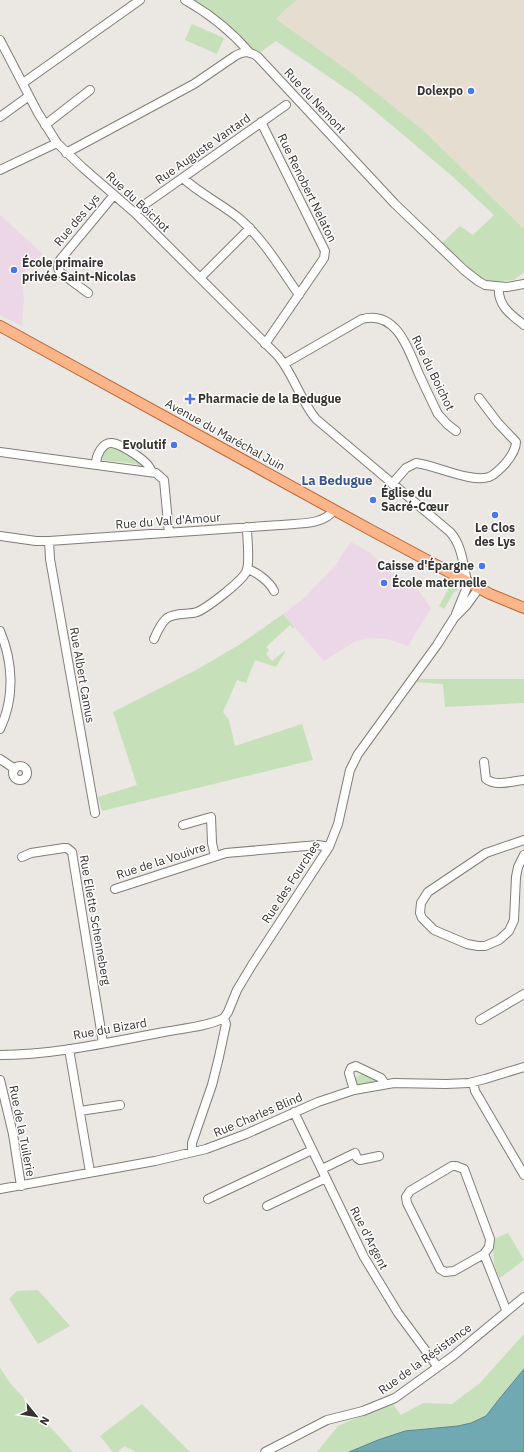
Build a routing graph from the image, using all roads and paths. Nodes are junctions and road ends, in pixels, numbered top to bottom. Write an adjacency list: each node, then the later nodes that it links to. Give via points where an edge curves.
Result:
1 (140, 0): 5 (street)
2 (186, 0): 4 (street, Rue du Nemont, via 221,24)
3 (0, 40): 5 (street, Rue du Boichot)
4 (250, 52): 13 (street, via 241,52 194,84); 21 (street, Rue du Nemont, via 258,57 395,204 453,259 478,282)
5 (23, 83): 7 (street, Rue du Boichot)
6 (90, 90): 11 (street)
7 (29, 96): 9 (street); 11 (street, Rue du Boichot)
8 (286, 105): 10 (street, Rue Auguste Vantard)
9 (0, 117)
10 (261, 122): 15 (street, Rue Auguste Vantard); 23 (street, Rue Renobert Nelaton, via 325,248 324,258)
11 (45, 125): 12 (street, Rue du Boichot)
12 (57, 143): 13 (street, Rue du Boichot); 14 (street)
13 (66, 153): 16 (street, Rue du Boichot)
14 (0, 170)
15 (182, 178): 17 (street, Rue Auguste Vantard); 18 (street)
16 (114, 195): 17 (street, Rue du Boichot); 22 (street, Rue des Lys, via 57,266)
17 (135, 213): 19 (street, Rue du Boichot)
18 (250, 228): 19 (street); 23 (street)
19 (200, 278): 26 (street, Rue du Boichot)
20 (524, 284): 21 (street, Rue du Nemont)
21 (499, 287): 25 (street, via 498,295 502,305)
22 (88, 293)
23 (299, 295): 26 (street, Rue Renobert Nelaton)
24 (0, 326): 34 (main road, Avenue du Maréchal Juin)
25 (524, 326)
26 (266, 344): 27 (street, Rue du Boichot)
27 (284, 364): 29 (street, Rue du Boichot, via 362,319 370,317 383,320 404,338 438,414); 33 (street, Rue du Boichot, via 316,419)
28 (479, 398): 33 (street, via 516,442 508,460 495,474 488,478 480,478 416,463 406,468)
29 (456, 431)
30 (0, 452): 31 (street)
31 (96, 464): 32 (street); 32 (street, via 102,448 111,443 140,458)
32 (151, 471): 36 (street, via 164,480)
33 (392, 484): 40 (street, Rue du Boichot, via 454,536)
34 (334, 510): 35 (street, Rue du Val d'Amour, via 330,516 315,521); 40 (main road, Avenue du Maréchal Juin)
35 (248, 527): 36 (street, Rue du Val d'Amour); 39 (street)
36 (169, 533): 38 (street, Rue du Val d'Amour)
37 (0, 536): 38 (street, Rue du Val d'Amour)
38 (49, 541): 52 (street, Rue Albert Camus, via 50,559)
39 (247, 569): 42 (street, via 271,585); 46 (street, via 243,578 202,609 168,618)
40 (468, 582): 41 (main road, Avenue du Maréchal Juin); 44 (street, Rue des Fourches)
41 (479, 588): 43 (main road, Avenue du Maréchal Juin); 44 (street, Rue des Fourches)
42 (274, 591)
43 (524, 608)
44 (454, 618): 55 (street, Rue des Fourches, via 355,757 346,783 338,824)
45 (0, 631): 47 (street, via 8,657 10,680 7,710)
46 (154, 639)
47 (0, 729)
48 (0, 759): 50 (street)
49 (484, 762): 51 (street, via 486,779 489,782 495,784)
50 (14, 769)
51 (524, 780)
52 (95, 813)
53 (183, 825): 57 (street, Rue de la Vouivre, via 211,817)
54 (524, 840): 56 (street, via 482,855 428,892 421,903 422,918 434,930 467,944 485,946 499,940 509,932 514,920 516,877)
55 (329, 847): 57 (street, Rue de la Vouivre, via 318,845 277,848); 61 (street, Rue des Fourches, via 252,965)
56 (524, 855)
57 (215, 856): 59 (street, Rue de la Vouivre)
58 (22, 857): 63 (street, Rue Eliette Schenneberg, via 31,853 64,848 72,852)
59 (115, 889)
60 (524, 994): 62 (street)
61 (224, 1018): 63 (street, Rue du Bizard, via 192,1027); 75 (street, Rue des Fourches, via 226,1024 222,1048 192,1143)
62 (480, 1020)
63 (103, 1043): 64 (street, Rue du Bizard)
64 (69, 1049): 65 (street, Rue du Bizard); 72 (street)
65 (0, 1055)
66 (524, 1067): 68 (street, Rue Charles Blind)
67 (0, 1080): 81 (street, Rue de la Tuilerie, via 13,1134)
68 (473, 1082): 69 (street, Rue Charles Blind); 79 (street, via 475,1091)
69 (385, 1084): 70 (street, Rue Charles Blind); 70 (street, via 382,1078 356,1066 351,1068 349,1073)
70 (354, 1090): 73 (street, Rue Charles Blind)
71 (120, 1105): 72 (street)
72 (80, 1111): 78 (street)
73 (294, 1112): 74 (street, Rue d'Argent); 75 (street, Rue Charles Blind, via 234,1139)
74 (312, 1150): 77 (street, Rue d'Argent); 83 (street)
75 (192, 1152): 78 (street, Rue Charles Blind)
76 (379, 1156): 77 (street, via 360,1160 355,1153)
77 (322, 1168): 80 (street, Rue d'Argent)
78 (90, 1172): 81 (street, Rue Charles Blind)
79 (524, 1175)
80 (326, 1178): 84 (street); 88 (street, Rue d'Argent, via 351,1232 379,1283)
81 (21, 1186): 82 (street, Rue Charles Blind)
82 (0, 1189)
83 (208, 1199)
84 (267, 1206)
85 (484, 1254): 85 (street, via 489,1247 490,1239 464,1169 452,1166 410,1191 406,1197 407,1203 440,1269 445,1272 454,1271); 87 (street)
86 (524, 1297): 87 (street, Rue de la Résistance)
87 (507, 1311): 88 (street, Rue de la Résistance, via 471,1342)
88 (437, 1366): 89 (street, Rue de la Résistance, via 395,1398 363,1412 326,1420)
89 (265, 1452)

